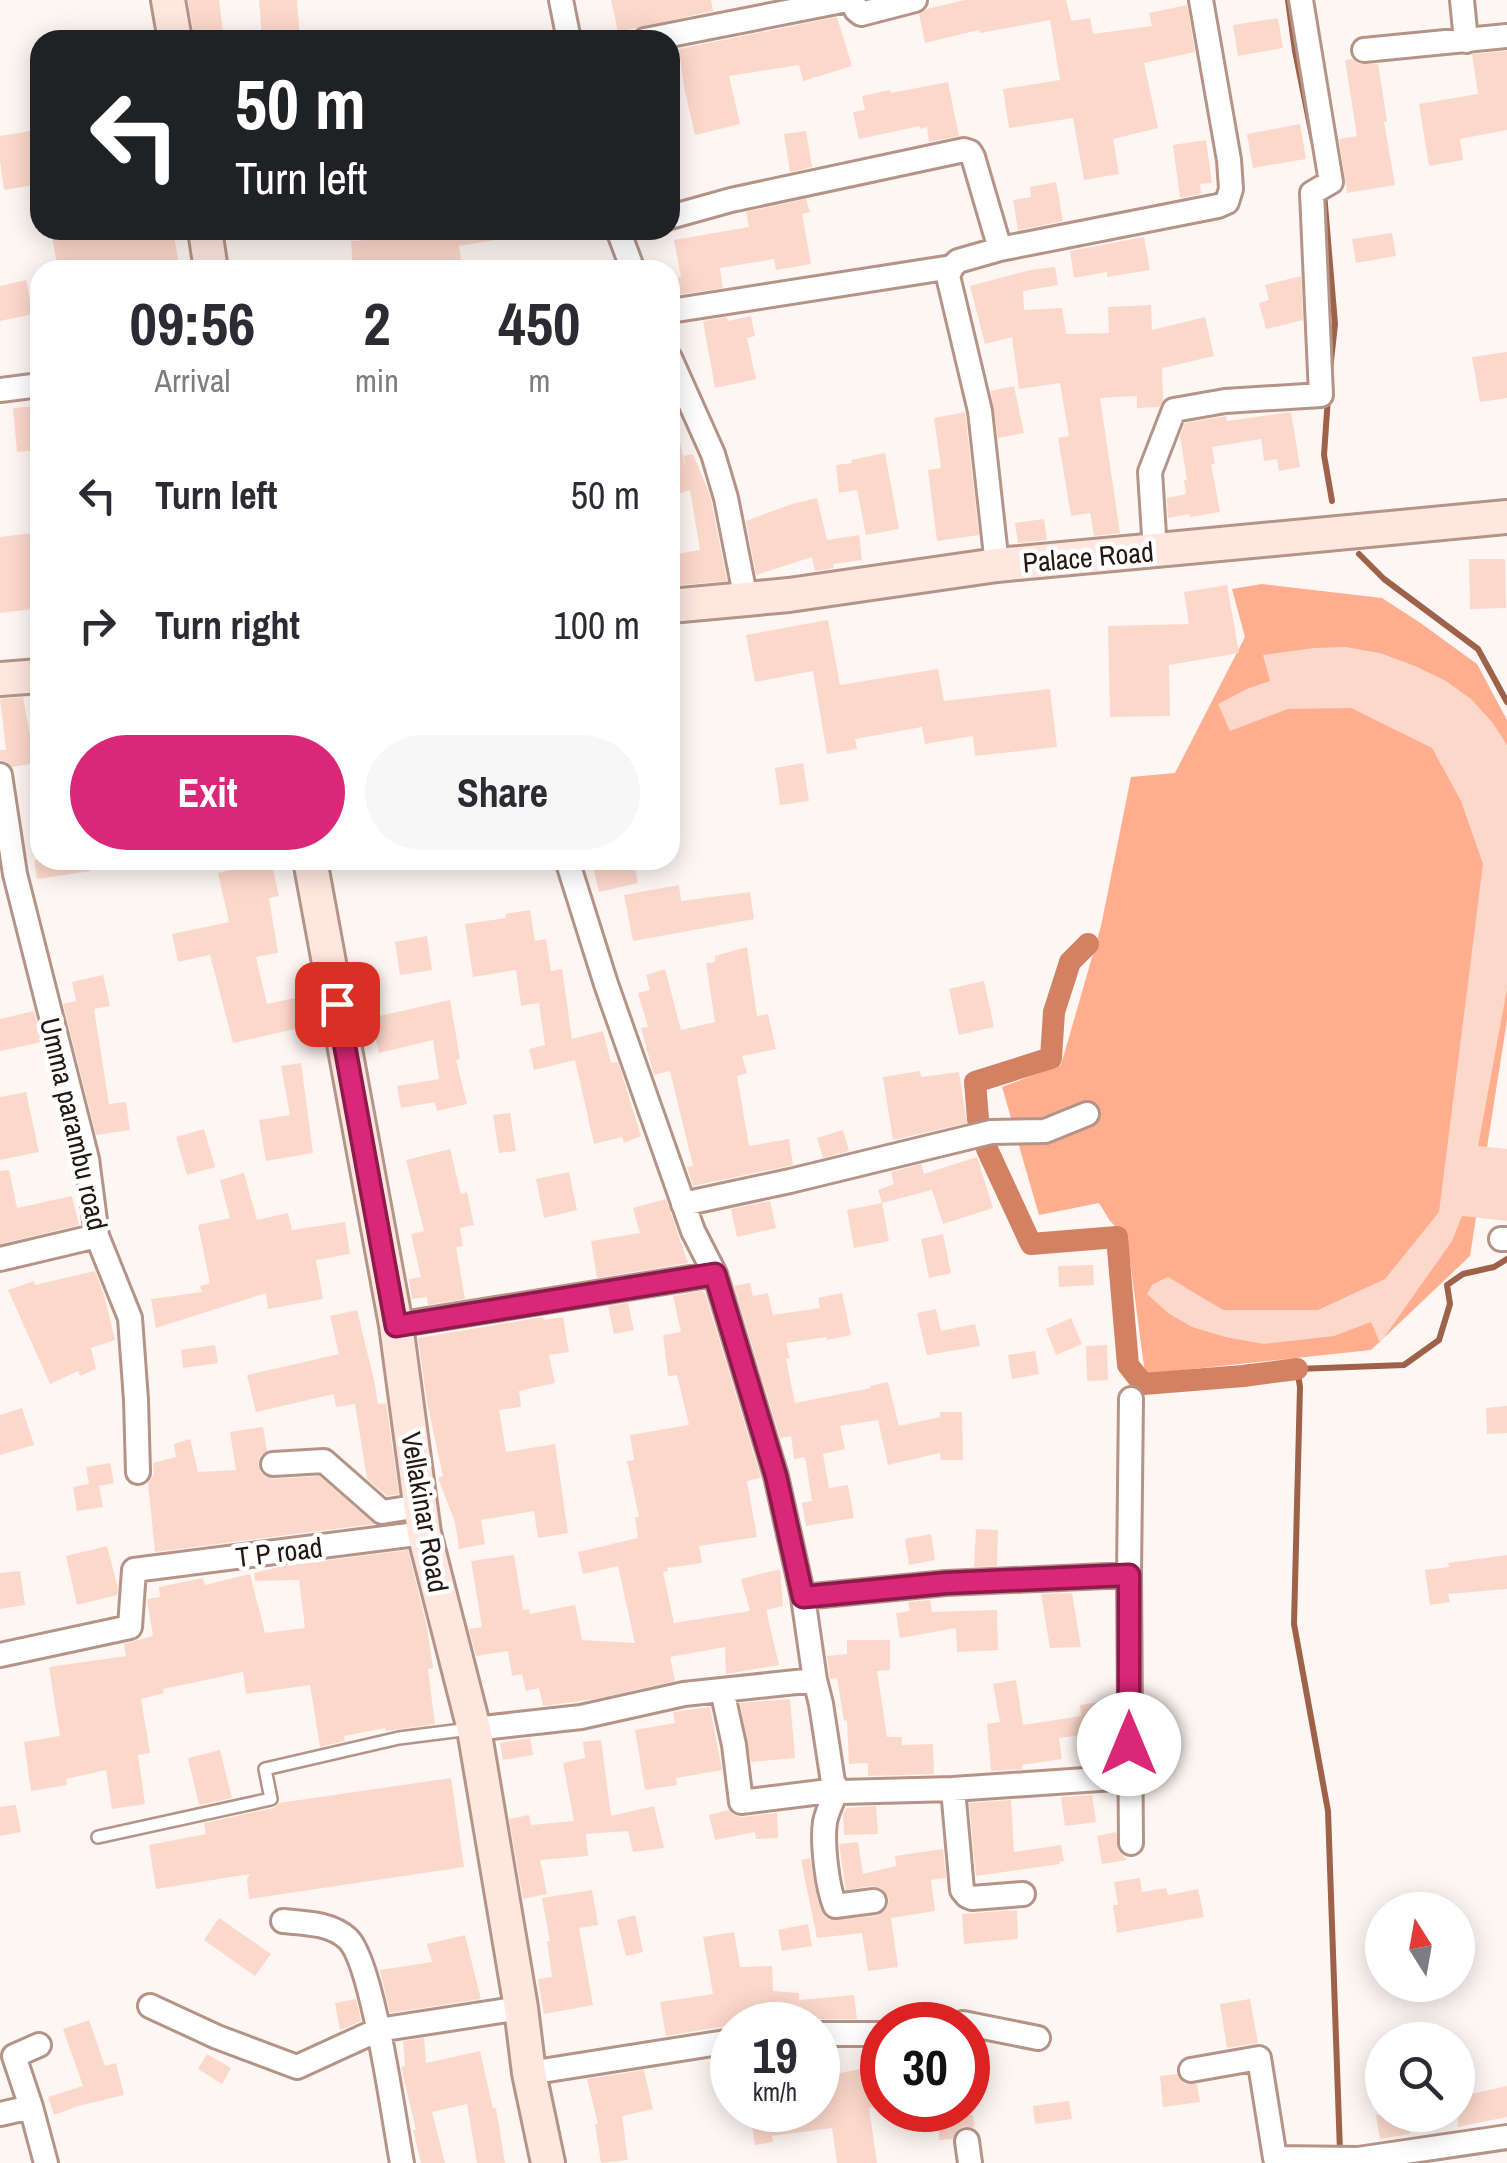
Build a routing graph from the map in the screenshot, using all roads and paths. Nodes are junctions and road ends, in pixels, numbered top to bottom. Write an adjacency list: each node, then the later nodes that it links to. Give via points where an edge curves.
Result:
1 (168, 0): 8 (main road)
2 (561, 0): 9 (street)
3 (850, 0): 4 (street, via 861,14); 10 (street)
4 (915, 0)
5 (1201, 0): 15 (street, via 1229,160 1226,202)
6 (1301, 0): 22 (street, via 1321,187 1321,395 1174,410 1150,472)
7 (1462, 0): 12 (street)
8 (173, 30)
9 (568, 30)
10 (680, 33)
11 (1507, 36): 12 (street)
12 (1466, 41): 13 (street)
13 (1364, 50)
14 (680, 213): 15 (street, via 964,150 974,158)
15 (1000, 249): 16 (street)
16 (952, 266): 17 (street); 23 (street, via 948,276 980,411)
17 (680, 310)
18 (680, 380): 24 (street, via 713,454)
19 (30, 386): 20 (street)
20 (0, 390)
21 (1507, 516): 22 (main road, Palace Road)
22 (1155, 552): 23 (main road, Palace Road)
23 (997, 565): 24 (main road, Palace Road)
24 (746, 600): 25 (main road, Palace Road)
25 (680, 605)
26 (30, 677): 27 (main road)
27 (0, 679)
28 (0, 775): 33 (street, Umma parambu road, via 15,874 87,1159)
29 (312, 870): 36 (main road, Vellakinar Road)
30 (569, 870): 32 (street)
31 (1087, 1114): 32 (street, via 1045,1130 991,1132)
32 (683, 1204): 35 (street)
33 (98, 1236): 34 (street); 39 (street, Umma parambu road, via 130,1318)
34 (0, 1259)
35 (715, 1274): 36 (street); 42 (street, via 776,1476)
36 (396, 1326): 40 (main road, Vellakinar Road)
37 (1131, 1398): 41 (street)
38 (272, 1464): 40 (street, via 324,1461 382,1512)
39 (138, 1472)
40 (422, 1519): 43 (street, T P road, via 134,1570 130,1627); 46 (main road, Vellakinar Road)
41 (1129, 1575): 42 (street); 47 (street)
42 (803, 1597): 44 (street)
43 (0, 1654)
44 (815, 1680): 45 (street); 49 (street)
45 (722, 1690): 46 (street, via 582,1718); 49 (street, via 741,1802)
46 (474, 1729): 50 (lane, via 399,1738 266,1769 271,1799); 56 (main road, Vellakinar Road)
47 (1129, 1778): 48 (street); 51 (street)
48 (953, 1789): 49 (street); 52 (street, via 962,1890 972,1898)
49 (837, 1790): 53 (street, via 825,1821 832,1901)
50 (98, 1838)
51 (1131, 1844)
52 (1022, 1894)
53 (874, 1901)
54 (282, 1921): 58 (street, via 334,1929 350,1941 366,1974)
55 (150, 2006): 58 (street, via 297,2067)
56 (521, 2008): 58 (street); 63 (main road, Vellakinar Road)
57 (990, 2028): 59 (street)
58 (378, 2030): 67 (street)
59 (1038, 2038)
60 (710, 2044): 63 (street)
61 (38, 2045): 64 (street, via 14,2056)
62 (1191, 2070): 65 (street, via 1260,2058 1275,2158 1358,2159)
63 (529, 2073): 68 (main road, Vellakinar Road)
64 (15, 2111): 66 (street)
65 (1507, 2137)
66 (46, 2163)
67 (402, 2163)
68 (548, 2163)

